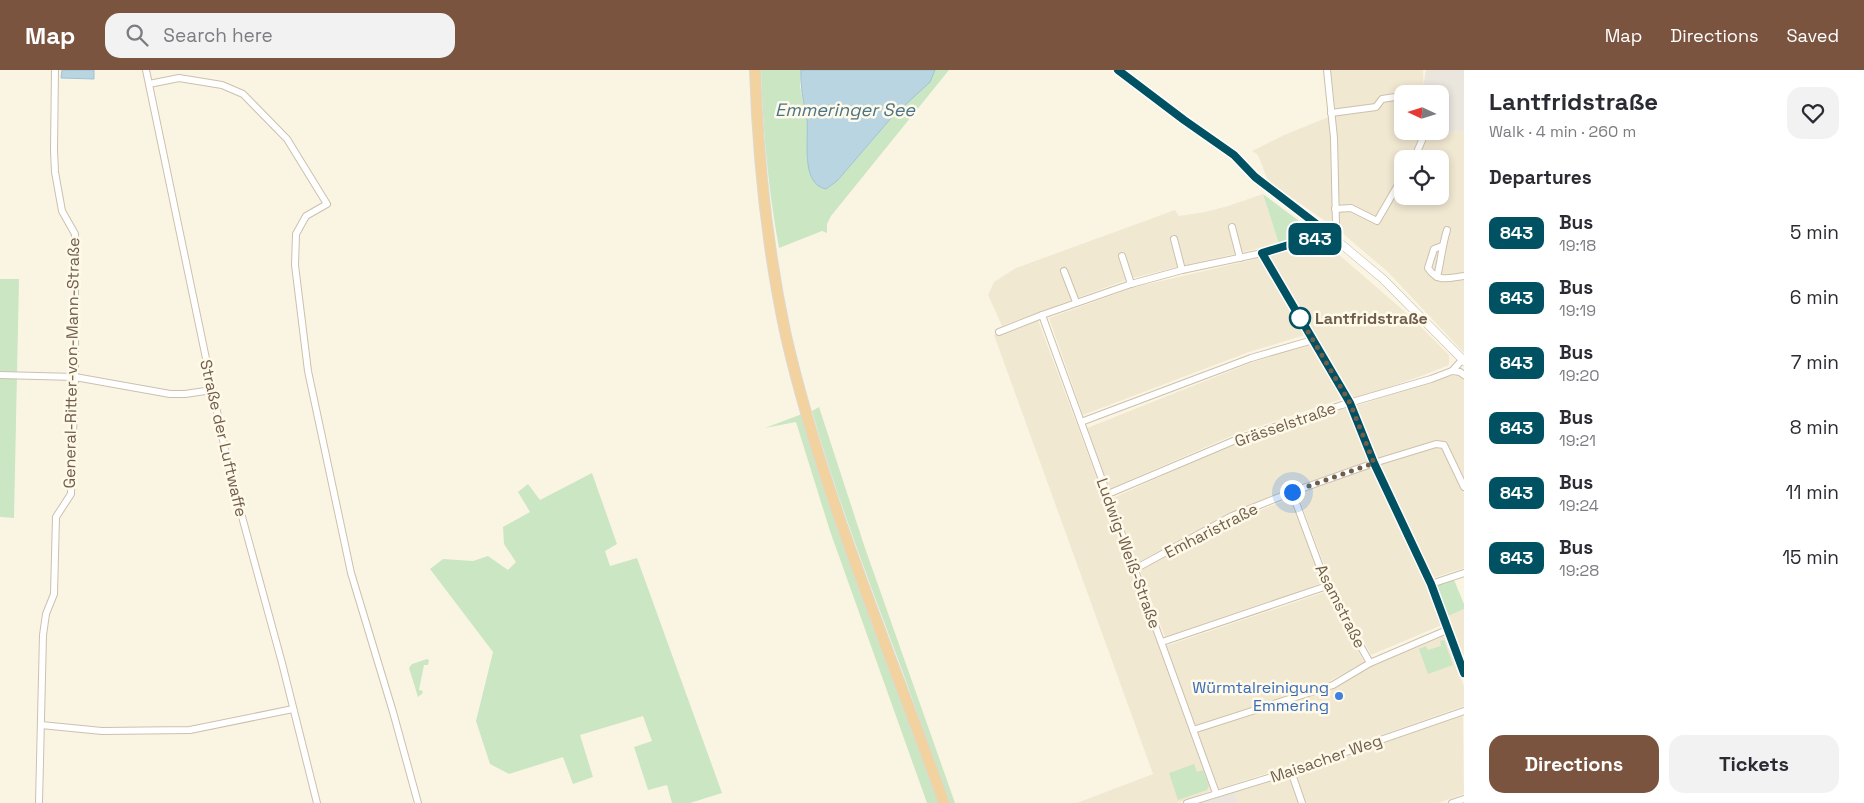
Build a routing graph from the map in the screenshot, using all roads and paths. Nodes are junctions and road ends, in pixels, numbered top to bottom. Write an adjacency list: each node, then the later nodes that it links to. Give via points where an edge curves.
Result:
1 (55, 70): 32 (street, General-Ritter-von-Mann-Straße, via 55,172 62,211 75,234)
2 (146, 70): 6 (street, Straße der Luftwaffe)
3 (755, 70): 58 (highway, via 763,198 786,335 820,461)
4 (1118, 70): 13 (street, via 1234,155 1255,177)
5 (1327, 70): 8 (street)
6 (149, 84): 33 (street, Straße der Luftwaffe); 57 (street, via 179,78 222,85 243,94 287,139 327,204 306,216 296,234 295,265 308,371 350,573)
7 (1394, 97): 8 (street, via 1382,99 1376,107)
8 (1331, 113): 10 (street)
9 (1394, 192): 10 (street, via 1378,221 1351,208)
10 (1335, 209): 13 (street, via 1336,224)
11 (1232, 227): 18 (street)
12 (1447, 230): 15 (street)
13 (1328, 233): 16 (street); 28 (street, via 1383,279)
14 (1174, 239): 19 (street)
15 (1442, 246): 22 (street); 22 (street, via 1434,249 1428,268)
16 (1262, 253): 18 (street); 27 (street)
17 (1122, 256): 23 (street)
18 (1240, 258): 19 (street)
19 (1182, 270): 23 (street)
20 (1064, 271): 24 (street)
21 (1464, 276): 22 (street)
22 (1437, 278)
23 (1131, 284): 24 (street)
24 (1076, 302): 25 (street)
25 (1042, 315): 26 (street); 35 (street, Ludwig-Weiß-Straße)
26 (1000, 332)
27 (1313, 340): 34 (street); 35 (street, via 1251,358)
28 (1463, 361): 29 (street, Grässelstraße)
29 (1452, 371): 31 (street); 34 (street, Grässelstraße)
30 (0, 375): 32 (street)
31 (1464, 375)
32 (75, 377): 33 (street, via 170,394); 50 (street, General-Ritter-von-Mann-Straße, via 71,494 56,517 54,594 46,614 43,635)
33 (212, 390): 48 (street, Straße der Luftwaffe, via 238,509)
34 (1350, 403): 36 (street); 39 (street, Grässelstraße, via 1238,439)
35 (1081, 422): 39 (street, Ludwig-Weiß-Straße)
36 (1374, 463): 37 (street, Emharistraße, via 1436,444 1444,445); 38 (street, Emharistraße); 42 (street)
37 (1464, 487)
38 (1292, 492): 40 (street, Emharistraße, via 1232,516); 43 (street, Asamstraße)
39 (1108, 494): 40 (street, Ludwig-Weiß-Straße)
40 (1135, 569): 45 (street, Ludwig-Weiß-Straße)
41 (1464, 573): 42 (street)
42 (1431, 584): 44 (street)
43 (1327, 586): 45 (street); 46 (street, Asamstraße)
44 (1447, 630): 46 (street); 47 (street)
45 (1162, 642): 51 (street, Ludwig-Weiß-Straße)
46 (1370, 663): 51 (street, via 1333,685)
47 (1464, 673)
48 (293, 709): 50 (street, via 190,730 94,731); 56 (street, Straße der Luftwaffe)
49 (1464, 710): 52 (street, Maisacher Weg)
50 (41, 725): 55 (street, General-Ritter-von-Mann-Straße)
51 (1193, 730): 53 (street, Ludwig-Weiß-Straße)
52 (1291, 771): 53 (street, Maisacher Weg); 60 (street)
53 (1216, 793): 59 (street, Maisacher Weg)
54 (1464, 799): 61 (street)
55 (39, 803)
56 (317, 803)
57 (418, 803)
58 (944, 803)
59 (1187, 803)
60 (1302, 803)
61 (1452, 803)

